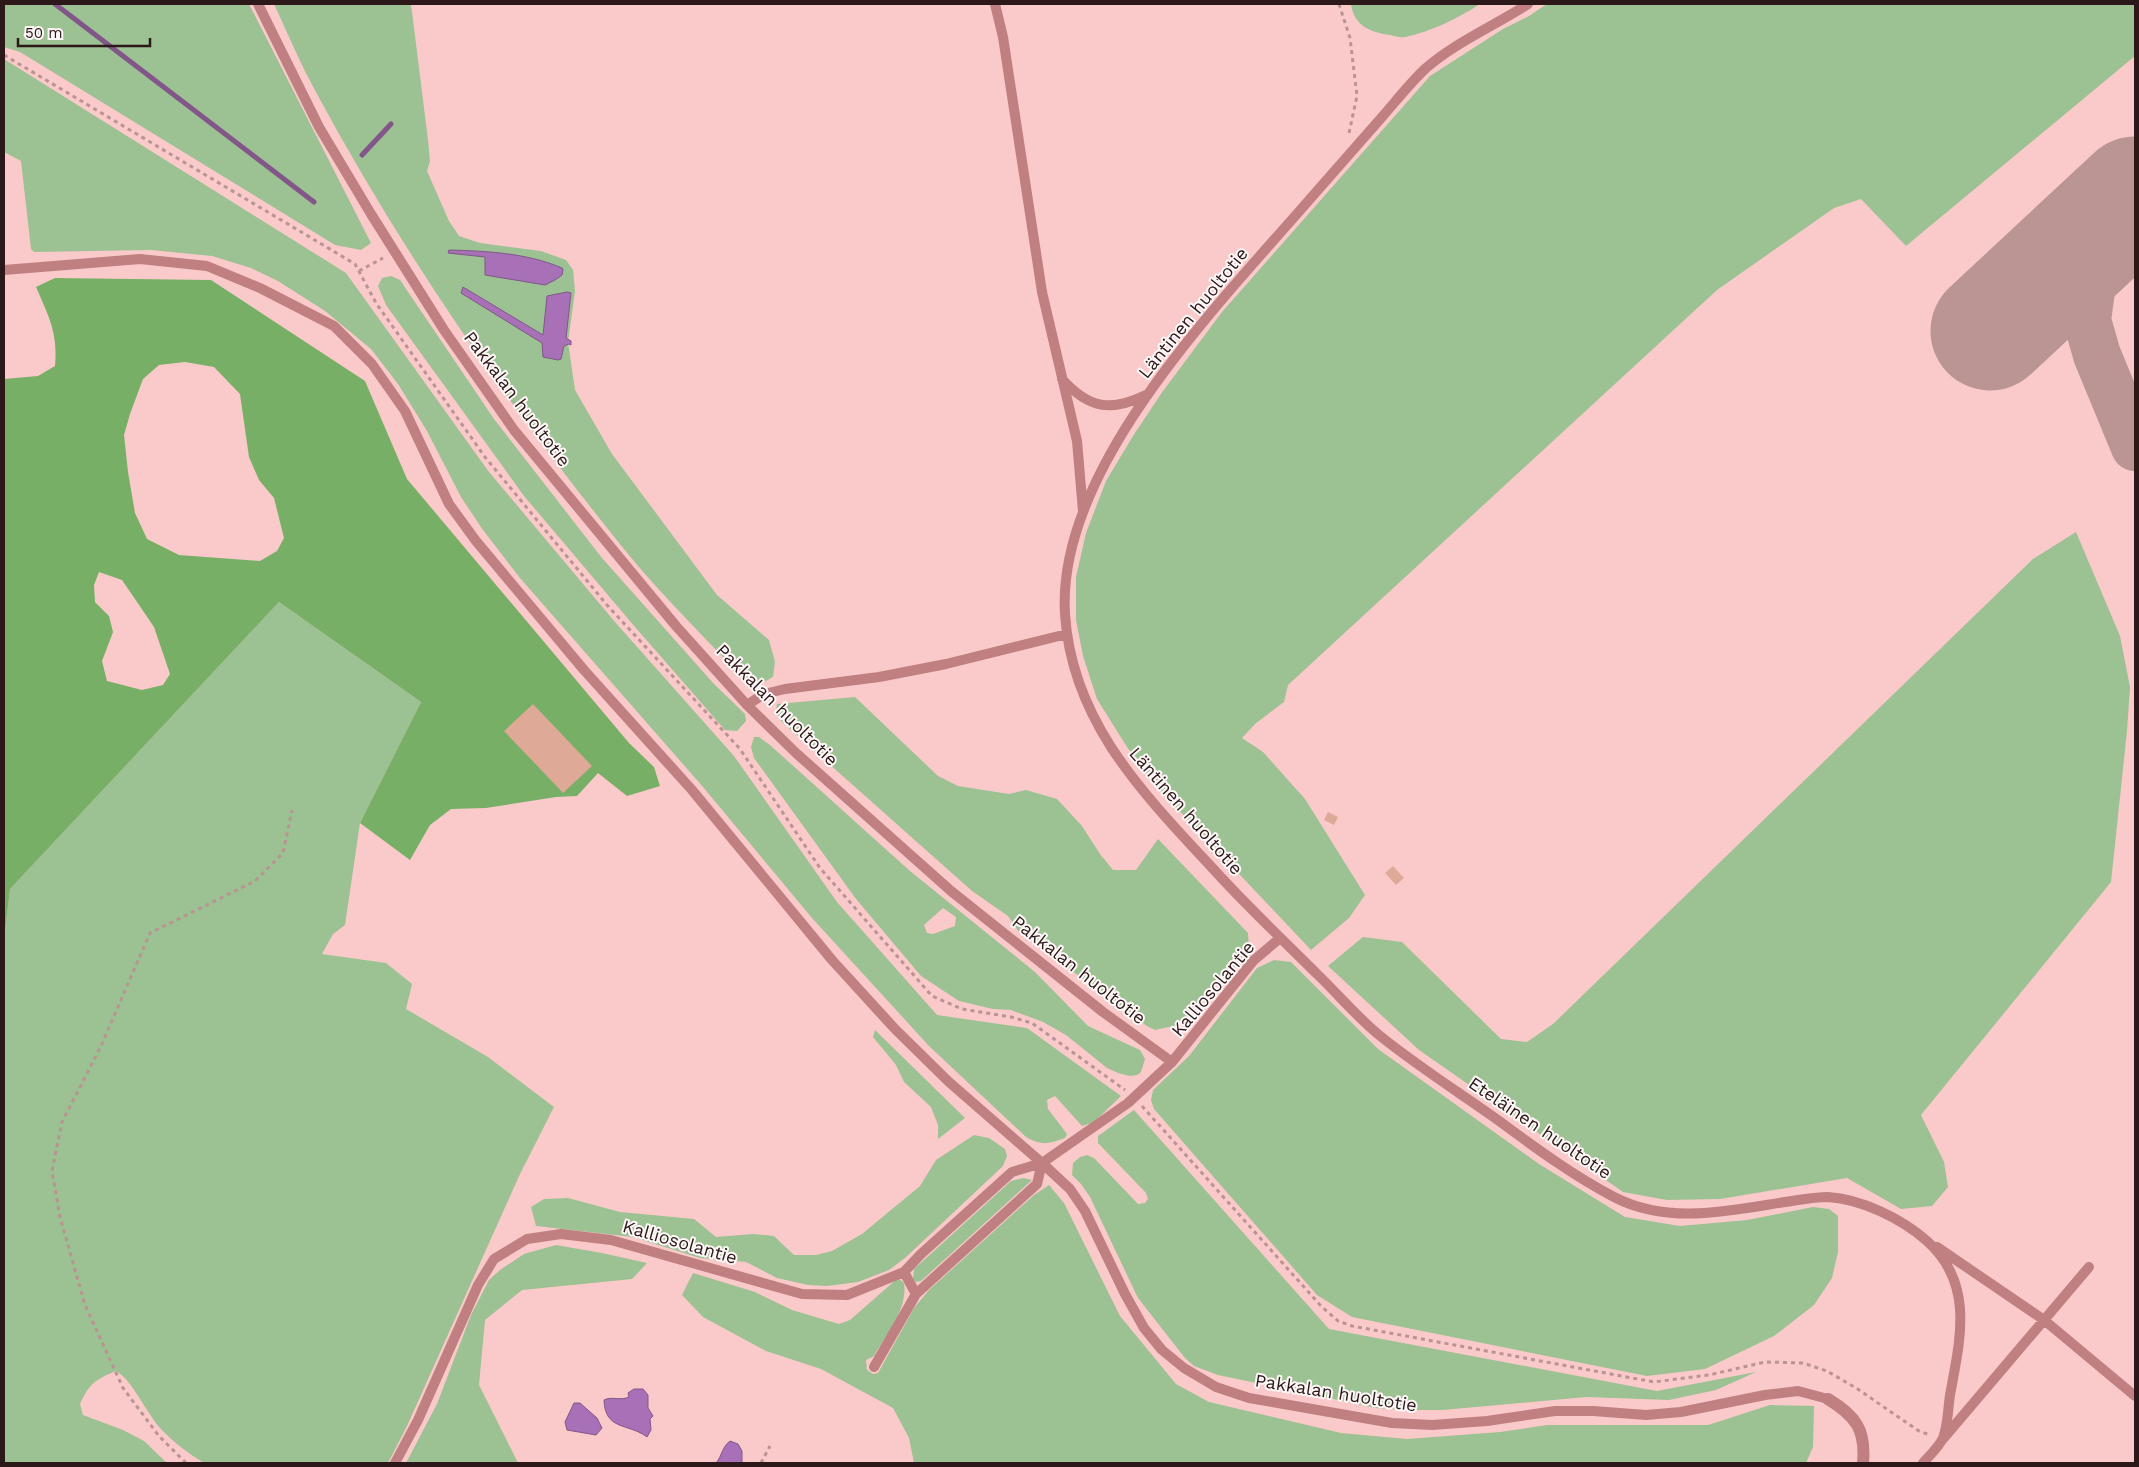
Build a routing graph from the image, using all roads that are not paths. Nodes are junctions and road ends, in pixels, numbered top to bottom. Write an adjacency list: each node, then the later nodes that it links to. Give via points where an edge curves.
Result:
1 (258, 4): 9 (lane, Pakkalan huoltotie, via 319,126 444,330 514,430 670,619)
2 (995, 4): 5 (lane, via 1042,292)
3 (1528, 4): 6 (lane, Läntinen huoltotie, via 1472,36 1425,69 1180,350)
4 (4, 270): 12 (lane, Pakkalan huoltotie, via 140,259 207,266 260,288 334,326 372,364 405,411 450,504 476,541 584,670 692,790 832,960 895,1029 949,1082)
5 (1061, 378): 6 (lane, via 1075,393 1107,406 1127,405); 7 (lane, via 1077,442)
6 (1147, 395): 7 (lane, Läntinen huoltotie, via 1110,455)
7 (1083, 512): 8 (lane, Läntinen huoltotie, via 1065,592)
8 (1067, 634): 9 (lane, via 936,666 784,689 764,694); 10 (lane, Läntinen huoltotie, via 1083,693 1110,746 1178,830)
9 (747, 705): 11 (lane, Pakkalan huoltotie, via 951,891 1103,1012)
10 (1280, 938): 11 (lane, Kalliosolantie, via 1254,961); 13 (lane, Eteläinen huoltotie, via 1378,1034 1552,1159 1612,1196 1641,1209 1685,1214 1833,1197 1857,1202 1894,1218)
11 (1172, 1062): 12 (lane, via 1128,1103)
12 (1042, 1163): 15 (lane, Kalliosolantie, via 1012,1172); 16 (lane, via 1037,1184); 20 (lane, Pakkalan huoltotie, via 1070,1189 1085,1211 1125,1294 1144,1328 1162,1350 1216,1387 1249,1398 1392,1423 1432,1425 1555,1411 1646,1415 1681,1412 1798,1391)
13 (1926, 1240): 17 (lane); 21 (lane, via 1952,1274 1960,1298 1961,1334)
14 (2089, 1267): 17 (lane)
15 (904, 1272): 16 (lane); 22 (lane, Kalliosolantie, via 848,1296 802,1294 612,1240 561,1234 527,1240 494,1259 478,1284 418,1420)
16 (916, 1294): 18 (lane)
17 (2044, 1320): 19 (lane); 21 (lane)
18 (874, 1367)
19 (2135, 1396)
20 (1828, 1399): 23 (street, Pakkalan huoltotie, via 1844,1409 1858,1426 1865,1444)
21 (1942, 1440): 24 (lane)
22 (395, 1463)
23 (1863, 1463)
24 (1923, 1463)

